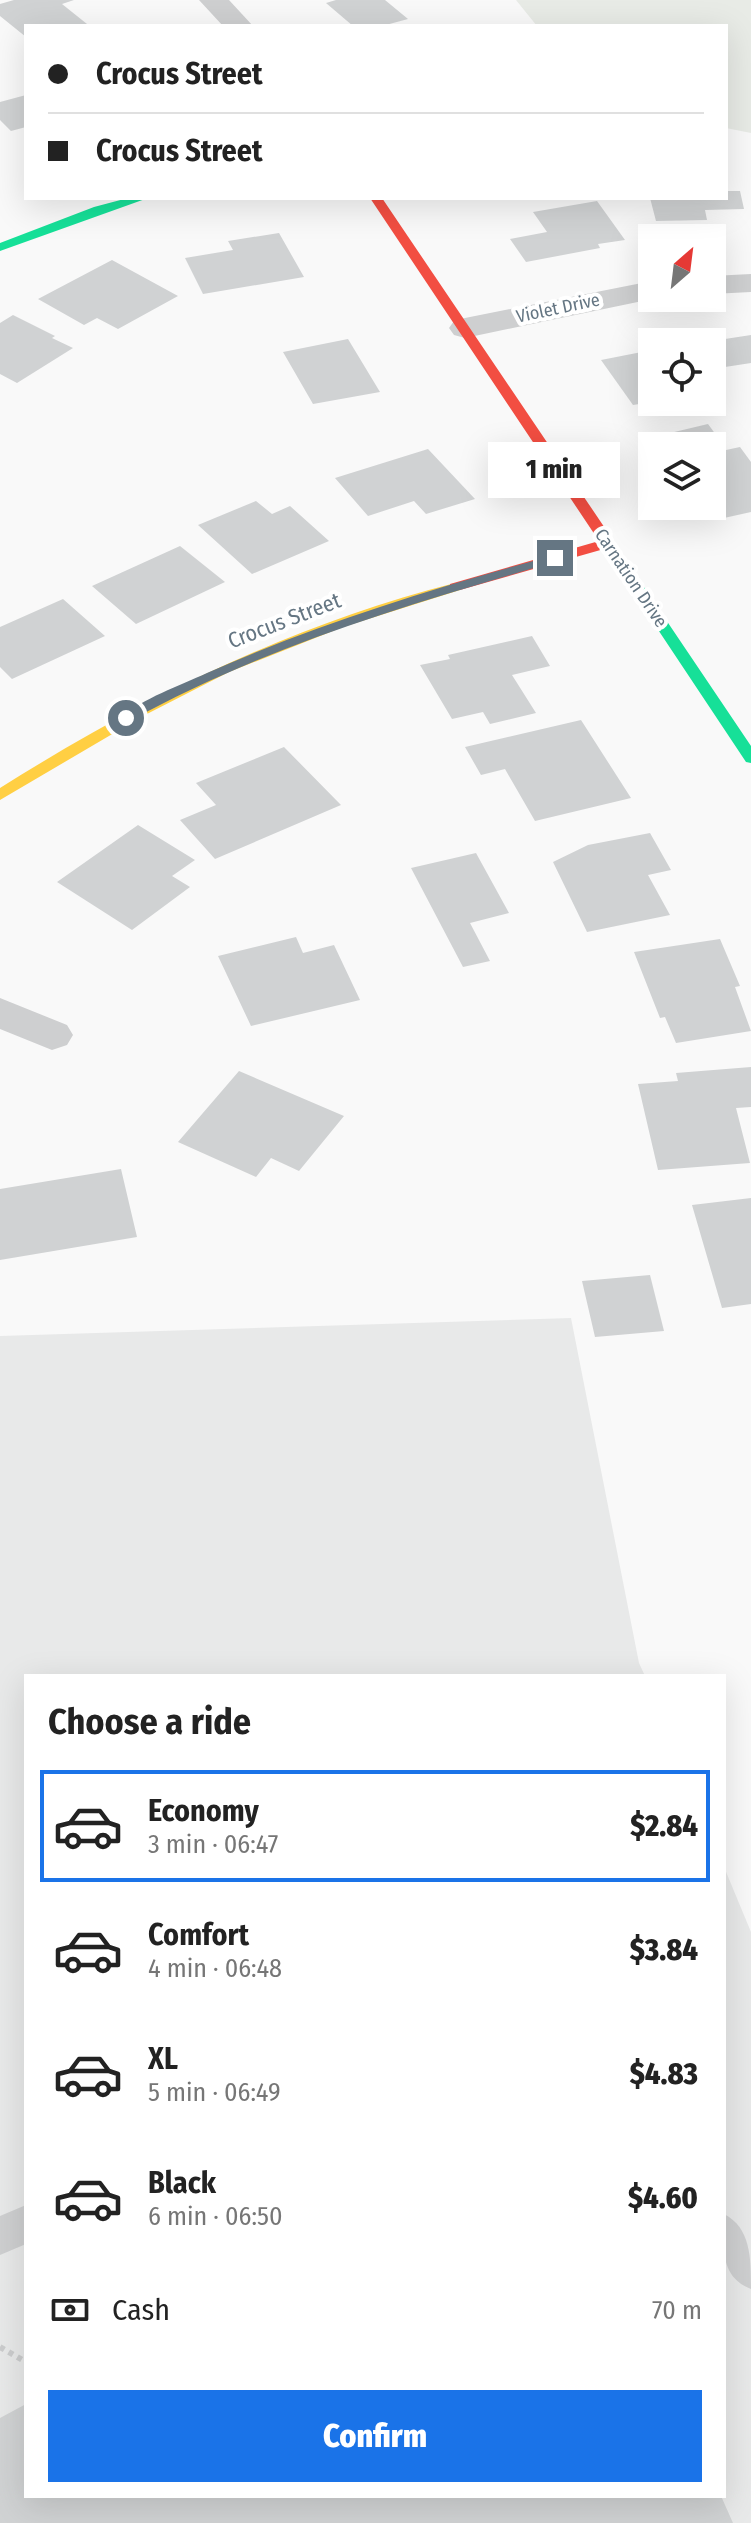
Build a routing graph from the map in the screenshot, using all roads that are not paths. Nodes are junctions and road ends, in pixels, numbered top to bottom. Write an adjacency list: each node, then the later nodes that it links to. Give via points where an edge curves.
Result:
1 (213, 0): 2 (street)
2 (237, 24)
3 (135, 200): 5 (street)
4 (377, 200): 9 (street, Carnation Drive)
5 (0, 247)
6 (751, 283): 7 (street)
7 (726, 284)
8 (638, 293): 9 (street, Violet Drive)
9 (465, 328): 10 (street, Carnation Drive)
10 (608, 543): 11 (street, Carnation Drive); 12 (street, Crocus Street, via 385,608 260,653 170,694)
11 (751, 758)
12 (0, 795)
13 (0, 1012): 14 (street)
14 (52, 1035)
15 (24, 2225): 16 (lane)
16 (0, 2236)
17 (726, 2236): 18 (lane)
18 (751, 2270)

